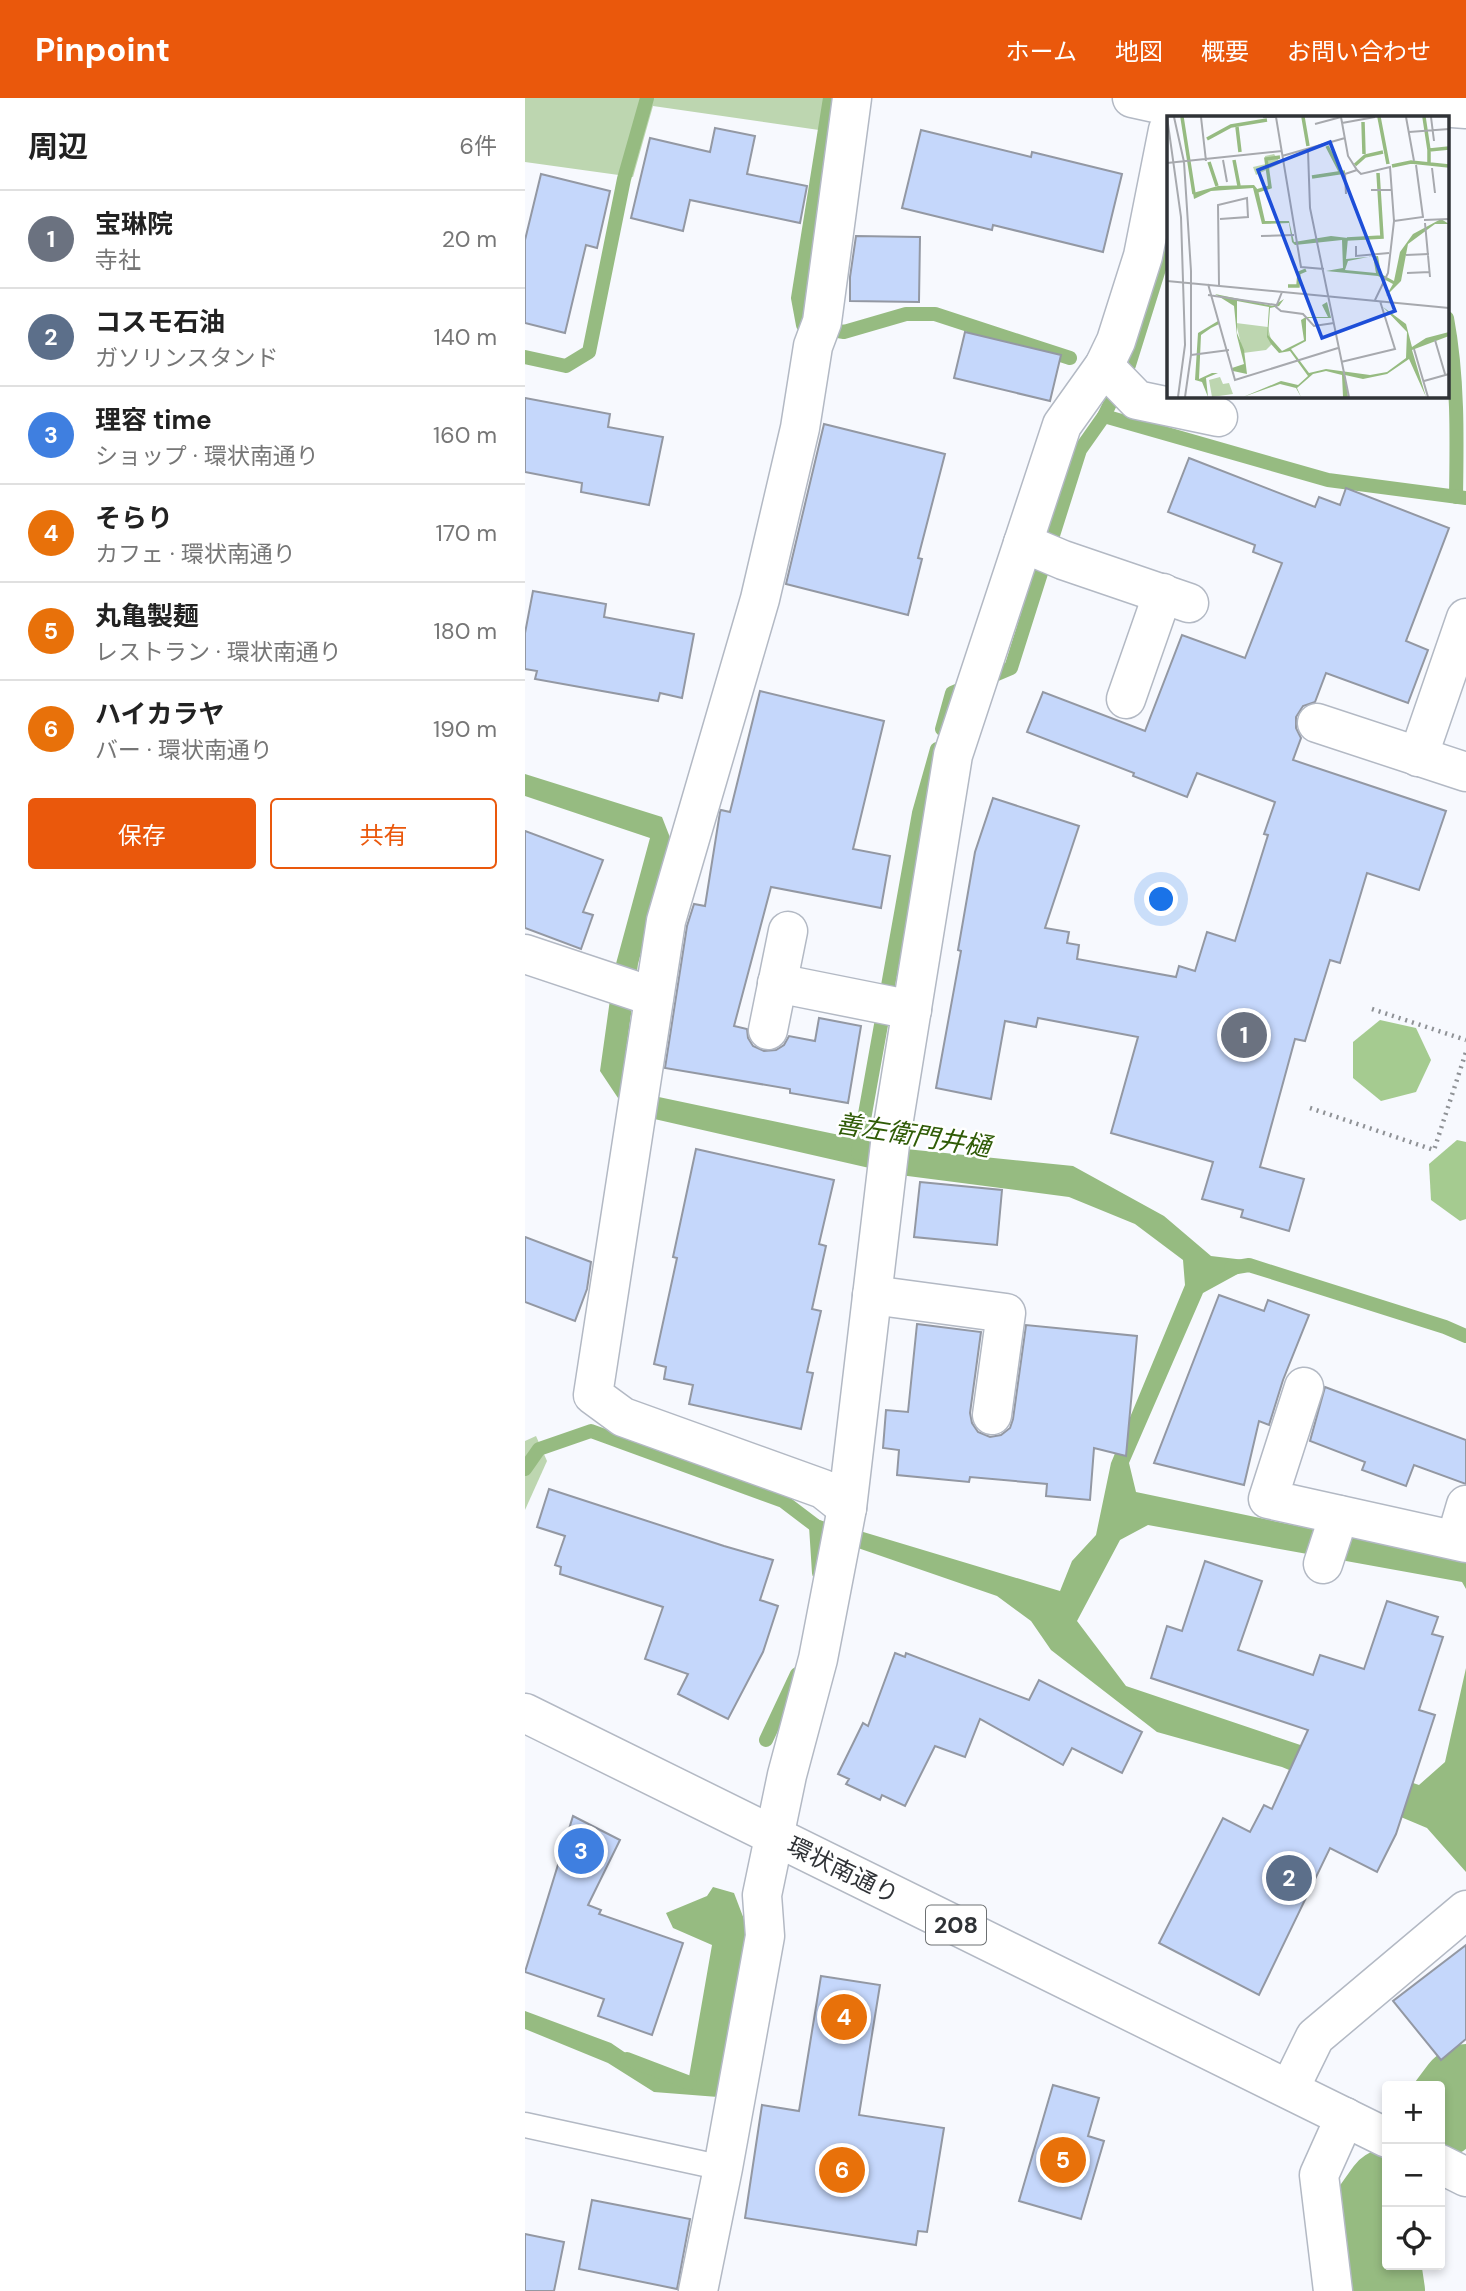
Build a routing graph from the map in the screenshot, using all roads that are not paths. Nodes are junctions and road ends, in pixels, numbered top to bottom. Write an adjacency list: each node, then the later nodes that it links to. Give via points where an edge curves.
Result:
1 (852, 98): 17 (main road, via 819,330 759,599 666,921)
2 (1132, 98): 4 (main road)
3 (1466, 109): 4 (main road, via 1397,104)
4 (1179, 115)
5 (1167, 162): 6 (main road, via 1143,256)
6 (1104, 366): 7 (main road, via 1137,400); 8 (main road, via 1062,425)
7 (1218, 417)
8 (1023, 543): 10 (main road, via 1176,598); 18 (main road, via 953,755)
9 (1466, 618): 12 (main road)
10 (1126, 699)
11 (1317, 723): 12 (main road)
12 (1418, 757): 13 (main road)
13 (1466, 772)
14 (788, 931): 16 (main road)
15 (525, 954): 17 (main road)
16 (777, 984): 18 (main road); 19 (main road)
17 (635, 991): 24 (main road, via 642,1080 593,1395 622,1417 823,1489)
18 (912, 1010): 20 (main road)
19 (768, 1030)
20 (872, 1295): 22 (main road, via 1006,1313); 24 (main road)
21 (1304, 1387): 23 (main road, via 1268,1499)
22 (992, 1415)
23 (1339, 1515): 25 (main road); 26 (main road)
24 (844, 1523): 28 (main road, via 818,1659)
25 (1463, 1529)
26 (1323, 1564)
27 (525, 1713): 28 (main road, 環状南通り / 208)
28 (775, 1836): 30 (main road, 環状南通り / 208); 34 (main road, via 762,1895 765,1936)
29 (1466, 1910): 30 (main road, via 1315,2037)
30 (1290, 2088): 31 (main road, 環状南通り / 208)
31 (1345, 2117): 33 (main road, 環状南通り / 208); 36 (main road, via 1319,2175)
32 (525, 2125): 34 (lane)
33 (1382, 2136)
34 (723, 2168): 35 (main road)
35 (698, 2291)
36 (1333, 2291)

